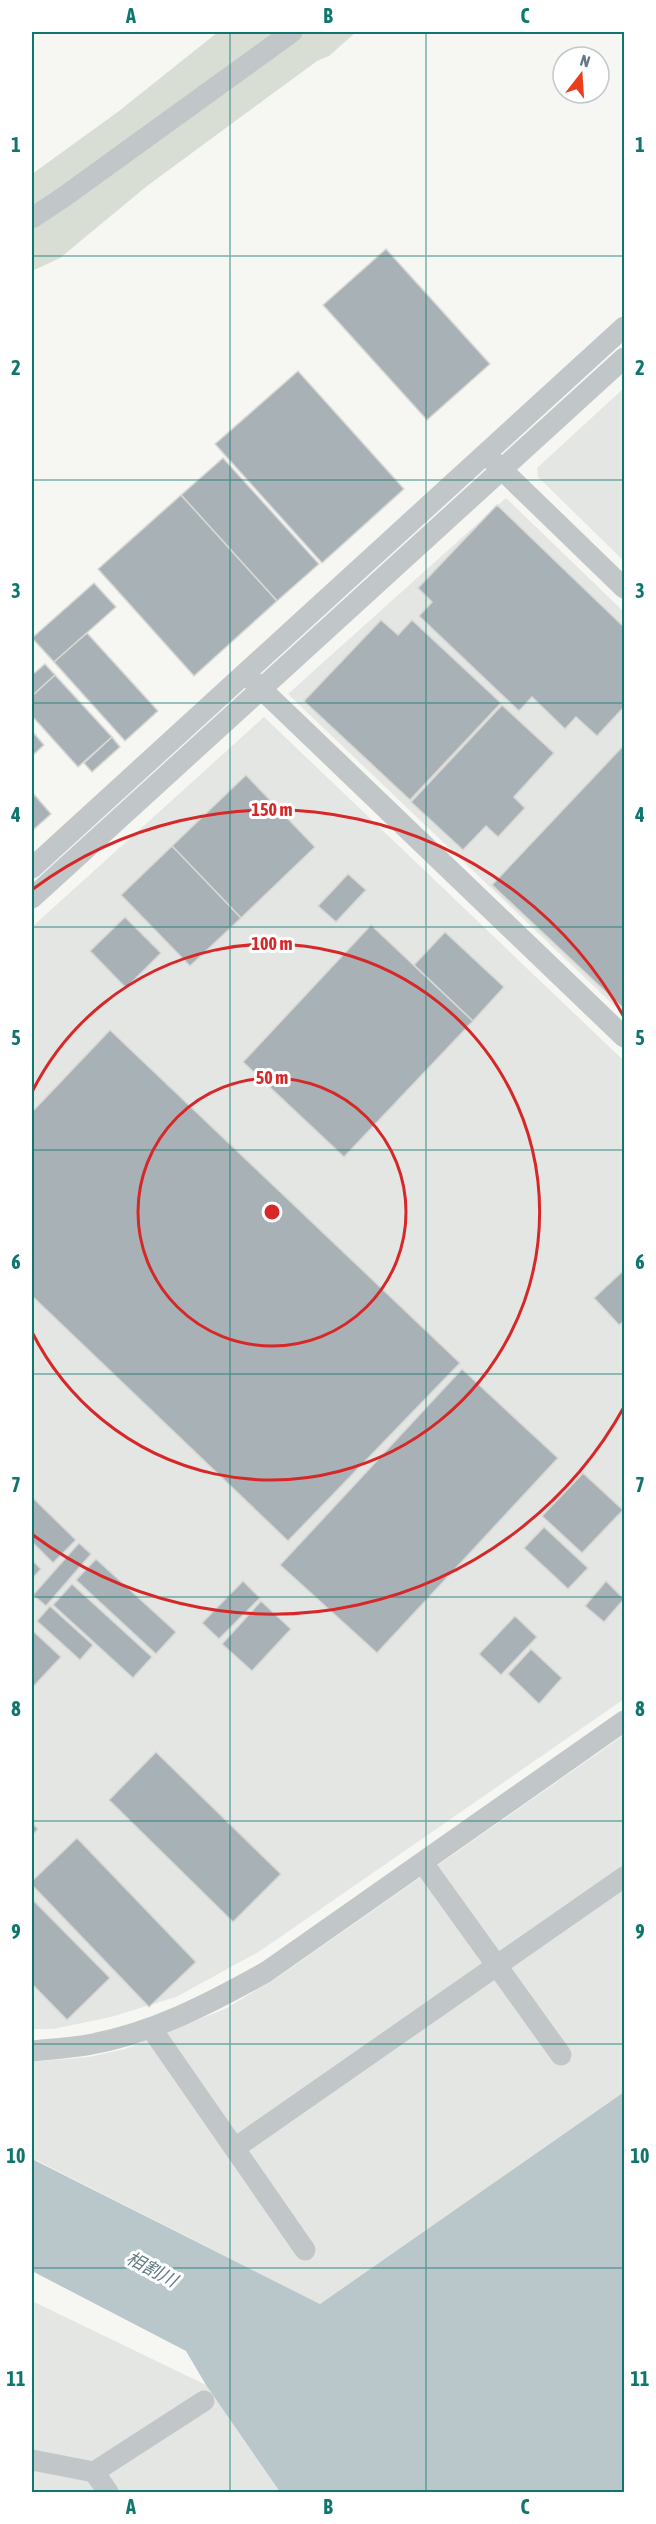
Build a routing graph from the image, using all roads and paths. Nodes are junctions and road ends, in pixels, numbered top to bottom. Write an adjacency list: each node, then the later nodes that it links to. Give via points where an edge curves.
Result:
1 (292, 32): 2 (street)
2 (32, 218)
3 (624, 327): 5 (street)
4 (624, 358): 6 (street)
5 (485, 454): 6 (street); 8 (street)
6 (502, 470): 7 (street); 9 (street)
7 (624, 588)
8 (246, 673): 9 (street); 10 (street)
9 (261, 688): 11 (street); 12 (street)
10 (32, 868)
11 (32, 898)
12 (624, 1037)
13 (624, 1721): 14 (street)
14 (423, 1863): 16 (street); 17 (street, via 266,1972 209,2004)
15 (624, 1877): 16 (street)
16 (497, 1965): 19 (street); 20 (street)
17 (151, 2028): 18 (street, via 87,2045); 20 (street)
18 (32, 2051)
19 (561, 2055)
20 (235, 2148): 21 (street)
21 (305, 2250)
22 (204, 2401): 24 (street)
23 (32, 2460): 24 (street)
24 (93, 2472): 25 (street)
25 (108, 2493)

